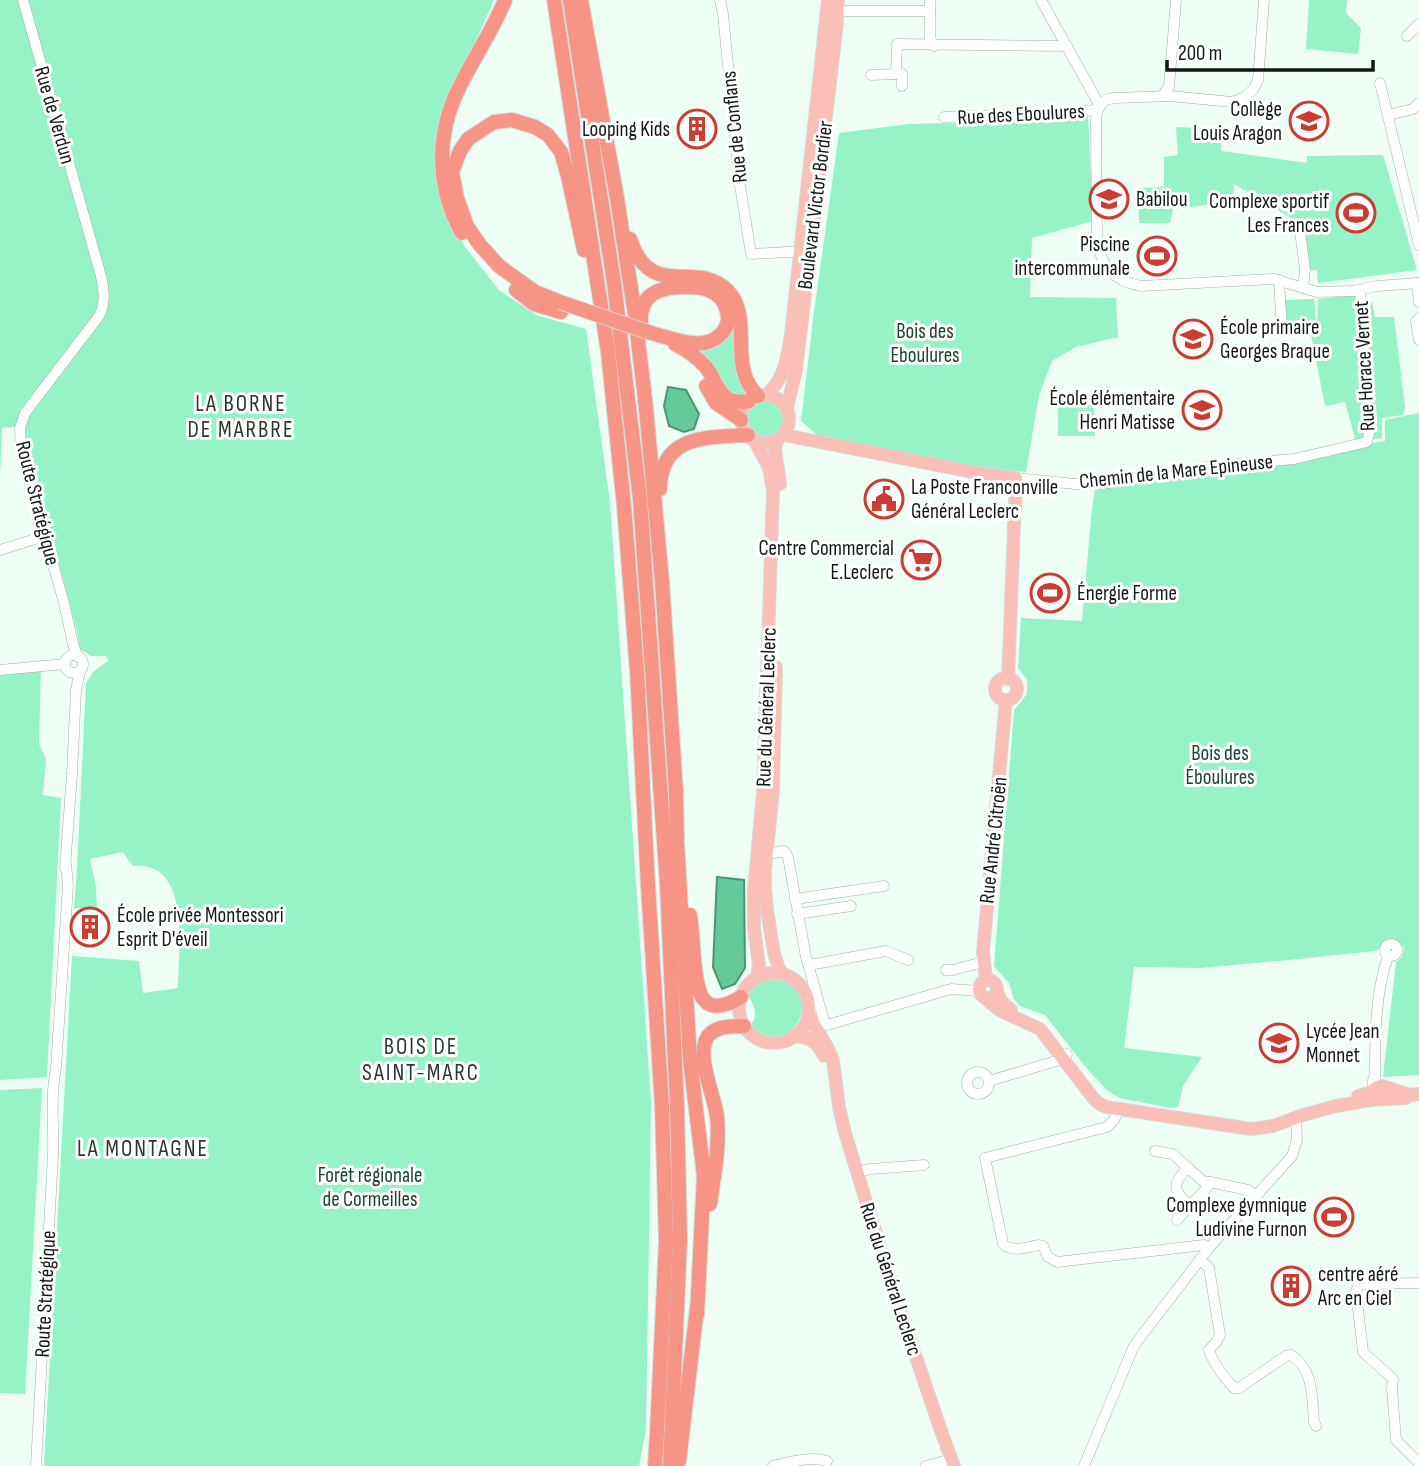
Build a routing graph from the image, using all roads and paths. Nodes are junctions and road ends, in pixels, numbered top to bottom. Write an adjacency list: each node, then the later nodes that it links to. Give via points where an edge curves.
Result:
1 (23, 0): 28 (street, Rue de Verdun)
2 (505, 0): 37 (highway, via 457,93 443,136 447,201 467,243 503,281 534,304)
3 (554, 0): 31 (highway)
4 (570, 0): 99 (highway, via 614,283 640,499 667,884 680,1240)
5 (581, 0): 26 (highway)
6 (719, 0): 30 (street, Rue de Conflans, via 751,254)
7 (828, 0): 30 (main road, Boulevard Victor Bordier)
8 (1041, 0): 16 (street)
9 (1176, 0): 21 (street, via 1169,87)
10 (1264, 0): 21 (street, Rue des Eboulures, via 1258,80 1253,90 1233,102)
11 (838, 5): 12 (street); 30 (main road, Boulevard Victor Bordier)
12 (930, 5): 15 (street)
13 (1419, 24): 14 (street)
14 (1407, 36)
15 (934, 46): 16 (street); 17 (street, via 897,44)
16 (1067, 46): 23 (street)
17 (896, 74): 18 (street); 20 (street, via 902,74)
18 (871, 75)
19 (1380, 83): 24 (street)
20 (902, 86)
21 (1163, 96): 23 (street, Rue des Eboulures, via 1114,98)
22 (1419, 103): 24 (street)
23 (1098, 108): 25 (street, Rue des Eboulures); 32 (street, via 1097,240 1111,272 1124,282 1141,286)
24 (1388, 115): 29 (street)
25 (944, 117)
26 (617, 198): 42 (highway, via 635,253 646,267 662,275 714,282 732,296 739,315 743,371); 43 (highway)
27 (1299, 223): 34 (street)
28 (88, 230): 51 (street, Route Stratégique, via 101,276 102,310 31,405 19,434)
29 (1419, 245)
30 (805, 251): 42 (main road, Boulevard Victor Bordier, via 787,357 775,385); 44 (main road, Boulevard Victor Bordier)
31 (596, 273): 37 (highway, via 584,250 561,152 548,135 512,120 494,122 468,139 452,172 467,226 499,266); 98 (highway, via 624,506 663,1106 666,1241)
32 (1277, 279): 34 (street); 39 (street)
33 (1418, 283): 35 (street); 36 (street)
34 (1303, 288): 35 (street, via 1317,292)
35 (1360, 290): 49 (street, Rue Horace Vernet, via 1371,424)
36 (1419, 302)
37 (561, 307): 40 (highway, bridge)
38 (1419, 318): 41 (street)
39 (1282, 331)
40 (652, 337): 42 (highway, via 695,356 725,398); 43 (highway, via 708,343 725,329 725,305 703,288 665,288 650,296 641,317); 45 (highway, via 690,362 716,403)
41 (1419, 340)
42 (758, 397): 44 (main road, via 778,398); 45 (main road, via 744,408)
43 (646, 408): 53 (highway)
44 (788, 413): 46 (main road, via 788,426); 48 (main road, Chemin de la Mare Epineuse, via 804,434)
45 (741, 420): 47 (main road)
46 (781, 437): 47 (main road, via 765,443); 48 (main road, Chemin de la Mare Epineuse); 67 (main road, Rue du Général Leclerc, via 775,449 780,488 773,790 765,878 769,926)
47 (751, 438): 53 (highway, via 692,441 667,459 660,484); 68 (main road, Rue du Général Leclerc, via 769,468 774,491 763,790 754,890)
48 (819, 442): 50 (main road, Chemin de la Mare Epineuse)
49 (1367, 442): 50 (street, Chemin de la Mare Epineuse, via 1294,459 1108,483)
50 (1016, 478): 64 (main road, Rue André Citroën, via 1008,679 1016,683 1017,692 1006,700)
51 (45, 536): 52 (street); 54 (street, Route Stratégique, via 64,603)
52 (0, 550)
53 (662, 581): 56 (highway)
54 (72, 664): 55 (street); 97 (street, Route Stratégique, via 76,690 59,951 58,1091)
55 (0, 670)
56 (676, 792): 70 (highway, via 698,991 707,1002 719,1006); 92 (highway, via 690,1059 704,1176)
57 (773, 853): 59 (street, via 787,853)
58 (884, 886): 59 (street)
59 (795, 899): 61 (street)
60 (851, 906): 61 (street)
61 (797, 914): 65 (street)
62 (1388, 956): 77 (street, via 1375,1036)
63 (908, 960): 65 (street, via 886,951)
64 (983, 962): 66 (street); 69 (main road, Rue André Citroën)
65 (808, 965): 69 (street, via 827,1025 951,989)
66 (946, 970)
67 (783, 974): 68 (main road); 71 (main road, via 804,990)
68 (757, 977): 70 (main road)
69 (987, 991): 74 (main road, via 999,1010 1032,1021)
70 (741, 997): 72 (main road)
71 (808, 1016): 73 (main road); 76 (main road, Rue du Général Leclerc, via 833,1060)
72 (744, 1026): 73 (main road, via 764,1042 782,1043); 92 (highway, via 714,1031 703,1051 718,1140)
73 (794, 1037): 76 (main road, Rue du Général Leclerc, via 806,1037 818,1046)
74 (1065, 1056): 75 (street); 79 (main road, via 1102,1106)
75 (989, 1081)
76 (837, 1089): 84 (main road, Rue du Général Leclerc, via 840,1114)
77 (1380, 1090): 78 (main road, via 1406,1098); 80 (main road)
78 (1415, 1095)
79 (1119, 1109): 80 (main road, via 1251,1129); 89 (street, via 1107,1127 985,1158 1003,1244 1013,1249 1039,1245 1057,1262)
80 (1299, 1116): 86 (street, via 1292,1156)
81 (1155, 1151): 83 (street, via 1173,1154)
82 (924, 1165): 84 (street)
83 (1188, 1168): 85 (street); 87 (street, via 1176,1185 1178,1195)
84 (861, 1171): 94 (main road, Rue du Général Leclerc, via 896,1298)
85 (1210, 1182): 86 (street); 87 (street)
86 (1256, 1196): 89 (street)
87 (1190, 1206): 88 (street)
88 (1177, 1220)
89 (1209, 1248): 90 (street)
90 (1200, 1259): 93 (street, via 1209,1268 1220,1335 1209,1354 1219,1369 1239,1388 1286,1356 1295,1357 1309,1377); 103 (street, via 1133,1348)
91 (1419, 1283): 95 (street, via 1363,1284 1356,1291 1363,1352 1393,1379 1396,1440)
92 (697, 1315): 100 (highway)
93 (1316, 1426)
94 (953, 1462): 102 (street)
95 (1417, 1463)
96 (829, 1464): 101 (street, via 821,1459)
97 (36, 1466)
98 (654, 1466)
99 (670, 1466)
100 (678, 1466)
101 (773, 1466)
102 (926, 1466)
103 (1084, 1466)

